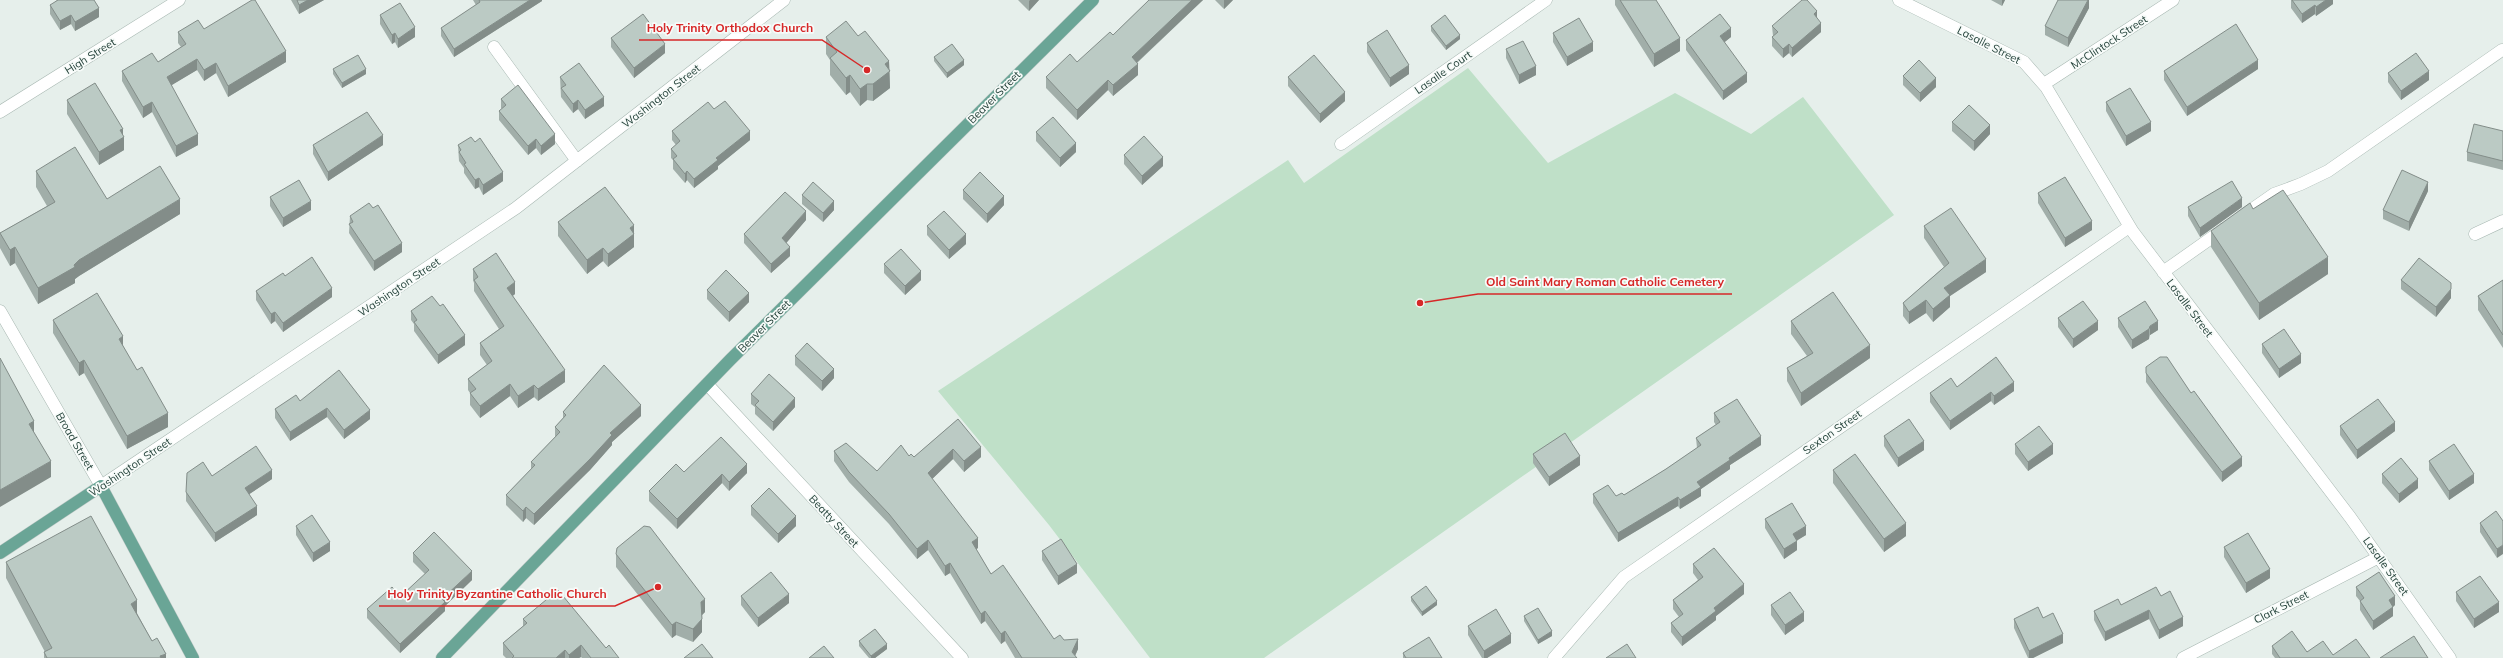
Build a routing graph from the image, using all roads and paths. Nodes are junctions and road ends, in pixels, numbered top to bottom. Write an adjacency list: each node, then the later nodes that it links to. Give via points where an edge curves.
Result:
1 (179, 0): 10 (street, High Street)
2 (784, 0): 12 (street, Washington Street)
3 (1093, 0): 18 (main road, Beaver Street)
4 (1546, 0): 11 (street, Lasalle Court)
5 (1899, 0): 9 (street, Lasalle Street, via 2014,56 2030,67)
6 (2174, 0): 9 (street, McClintock Street)
7 (494, 46): 12 (street)
8 (2502, 50): 16 (street, via 2328,171 2274,194)
9 (2044, 84): 14 (street, Lasalle Street)
10 (0, 112)
11 (1341, 144)
12 (577, 161): 19 (street, Washington Street, via 475,236)
13 (2503, 221): 15 (street)
14 (2129, 227): 16 (street, Lasalle Street); 25 (street, Sexton Street, via 1624,576)
15 (2475, 234)
16 (2163, 272): 21 (street, Lasalle Street)
17 (0, 311): 19 (street, Broad Street)
18 (707, 384): 23 (main road, Beaver Street); 24 (street, Beatty Street)
19 (101, 486): 20 (main road, Washington Street); 22 (main road, Broad Street)
20 (0, 553)
21 (2379, 557): 26 (street, Clark Street); 27 (street, Lasalle Street)
22 (193, 658)
23 (442, 658)
24 (962, 658)
25 (1554, 658)
26 (2183, 658)
27 (2450, 658)

